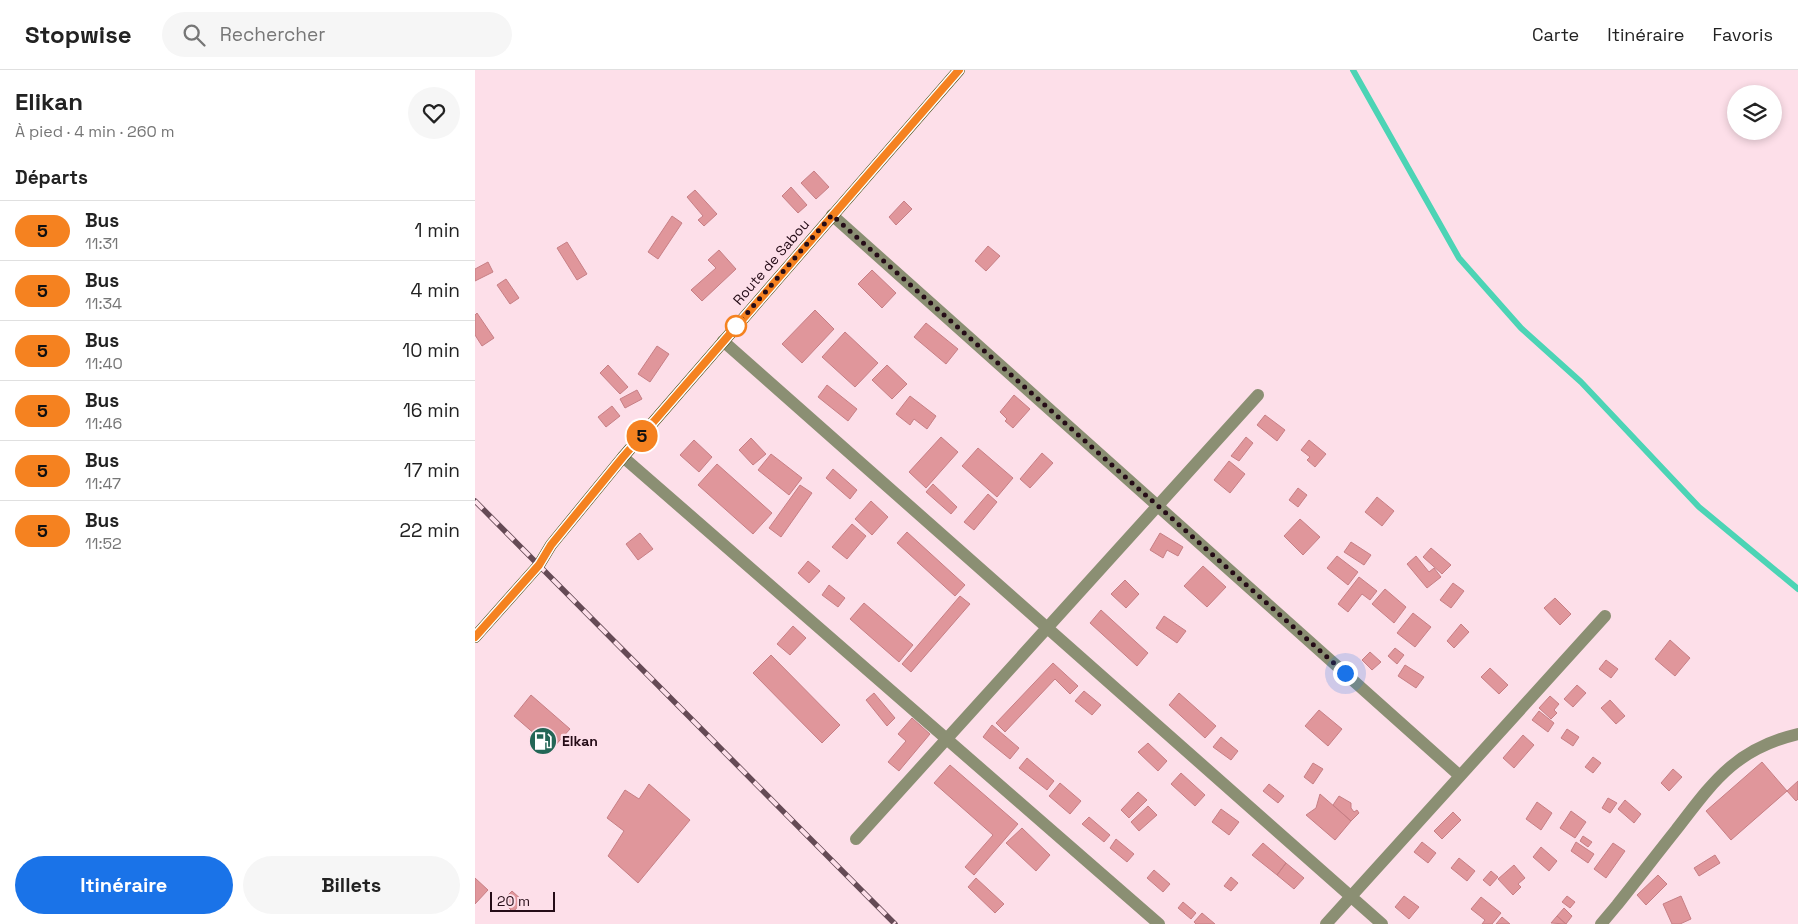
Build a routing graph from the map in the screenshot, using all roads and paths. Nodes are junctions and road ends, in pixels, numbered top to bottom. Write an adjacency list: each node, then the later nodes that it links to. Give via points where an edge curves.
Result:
1 (959, 70): 2 (main road, Route de Sabou)
2 (832, 215): 3 (main road, Route de Sabou); 6 (street)
3 (723, 341): 5 (main road, Route de Sabou); 8 (street)
4 (1258, 395): 6 (street)
5 (623, 457): 9 (main road, Route de Sabou, via 551,545 539,565); 11 (street)
6 (1157, 507): 8 (street); 12 (street)
7 (1605, 616): 12 (street)
8 (1047, 628): 11 (street); 14 (street)
9 (475, 637)
10 (1798, 734): 18 (street, via 1761,746 1717,778)
11 (946, 739): 13 (street); 15 (street)
12 (1460, 776): 14 (street)
13 (856, 839)
14 (1351, 897): 16 (street); 17 (street)
15 (1159, 924)
16 (1326, 924)
17 (1382, 924)
18 (1601, 924)

